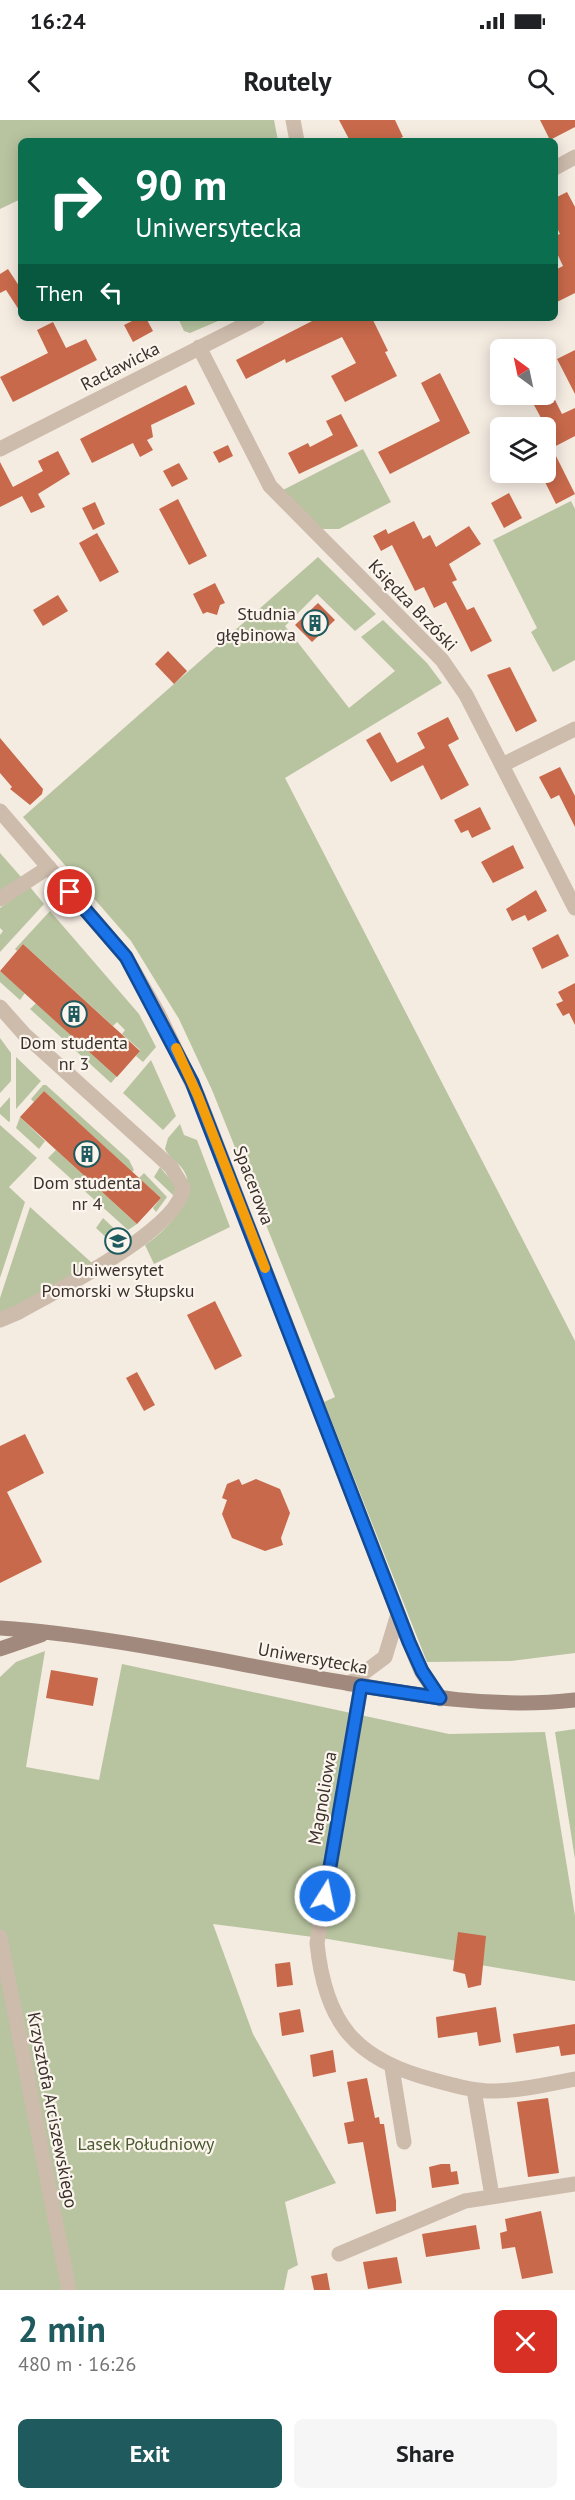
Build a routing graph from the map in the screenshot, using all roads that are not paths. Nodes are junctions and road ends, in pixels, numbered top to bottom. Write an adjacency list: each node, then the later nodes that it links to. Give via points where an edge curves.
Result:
1 (292, 120): 2 (street)
2 (296, 138)
3 (574, 160): 4 (street)
4 (558, 167)
5 (252, 321): 6 (street, Racławicka)
6 (199, 347): 7 (street, Racławicka); 9 (street, Księdza Brzóski, via 270,486 442,660 466,695)
7 (0, 449)
8 (575, 729): 9 (street)
9 (502, 765): 13 (street, Księdza Brzóski)
10 (0, 811): 11 (street, Spacerowa)
11 (49, 867): 12 (street); 16 (street, Spacerowa, via 126,957 192,1082)
12 (0, 899)
13 (575, 908)
14 (0, 1007): 15 (street, via 24,1034 171,1167 183,1187 179,1201 145,1238)
15 (0, 1320)
16 (398, 1614): 20 (street, via 385,1657); 21 (street, Spacerowa, via 422,1671)
17 (0, 1628): 18 (main road, Uniwersytecka)
18 (46, 1633): 19 (main road, Uniwersytecka); 20 (main road, Uniwersytecka)
19 (0, 1648)
20 (355, 1685): 21 (main road, Uniwersytecka); 24 (street, Magnoliowa, via 317,1943 331,2010 355,2041)
21 (440, 1698): 22 (main road, Uniwersytecka, via 547,1703)
22 (575, 1700)
23 (0, 1937): 31 (street, Krzysztofa Arciszewskiego)
24 (392, 2068): 26 (street, Magnoliowa); 27 (street)
25 (575, 2079): 26 (street, Magnoliowa, via 513,2090)
26 (474, 2090): 29 (street)
27 (404, 2142)
28 (575, 2184): 29 (street)
29 (492, 2196): 30 (street, via 462,2202)
30 (339, 2254)
31 (69, 2290)

